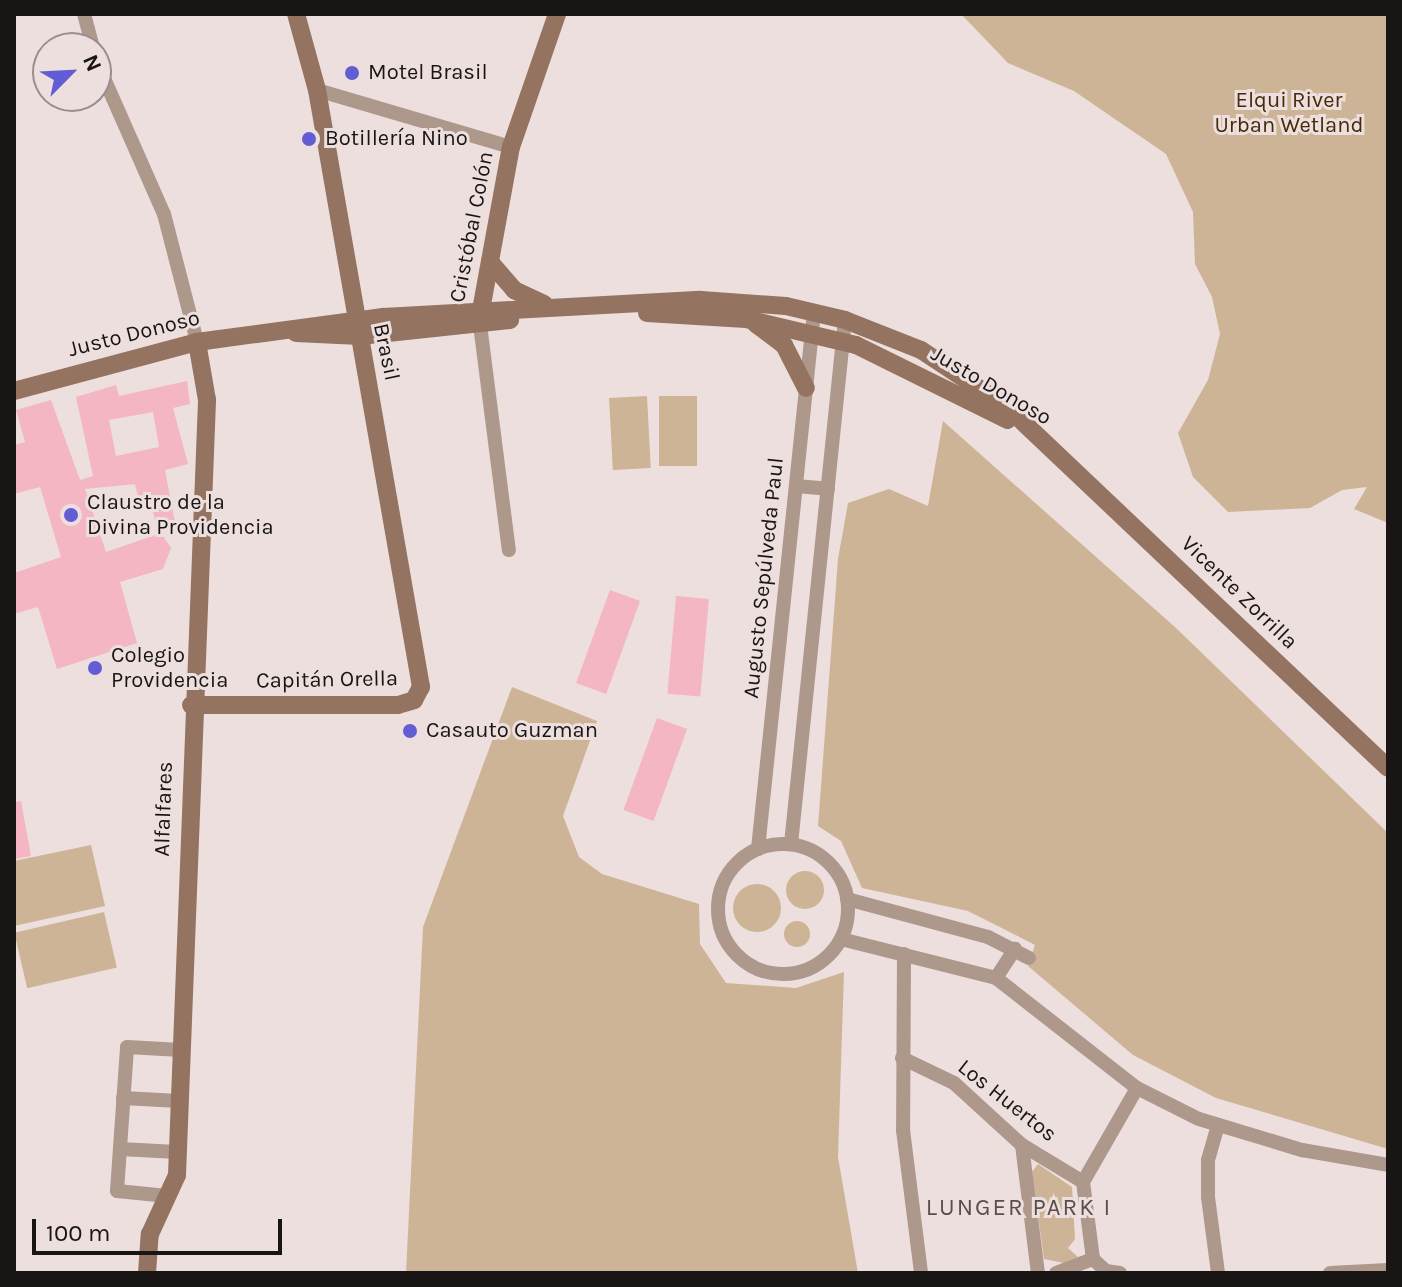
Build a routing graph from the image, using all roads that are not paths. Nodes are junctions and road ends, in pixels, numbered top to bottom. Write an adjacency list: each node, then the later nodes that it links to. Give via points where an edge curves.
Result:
1 (296, 14): 3 (main road, Brasil)
2 (557, 14): 5 (main road, Cristóbal Colón)
3 (317, 90): 5 (street); 12 (main road, Brasil)
4 (112, 96): 15 (street, via 164,214)
5 (511, 147): 6 (main road, Cristóbal Colón)
6 (490, 262): 7 (main road, via 524,296); 9 (main road, Cristóbal Colón)
7 (563, 306): 8 (main road, Justo Donoso, via 715,300); 9 (main road, Justo Donoso)
8 (814, 312): 11 (main road, Justo Donoso); 13 (street, Augusto Sepúlveda Paul)
9 (479, 316): 10 (main road, Justo Donoso, via 641,313); 12 (main road, Justo Donoso); 21 (street, Cristóbal Colón)
10 (746, 319): 13 (main road, Justo Donoso); 17 (main road, via 784,345)
11 (845, 320): 14 (street); 18 (main road, Justo Donoso, via 951,367)
12 (357, 328): 15 (main road, Justo Donoso, via 266,329); 22 (main road, Brasil, via 421,687)
13 (812, 333): 14 (main road, Justo Donoso); 17 (street, Augusto Sepúlveda Paul)
14 (843, 341): 18 (main road, Justo Donoso, via 959,392); 20 (street)
15 (197, 342): 16 (main road, Justo Donoso); 23 (main road, Alfalfares, via 207,400)
16 (15, 387)
17 (806, 388): 19 (street, Augusto Sepúlveda Paul)
18 (1057, 453): 24 (main road, Vicente Zorrilla)
19 (796, 486): 20 (street); 26 (street, Augusto Sepúlveda Paul)
20 (828, 489): 25 (street)
21 (509, 550)
22 (414, 700): 23 (main road, Capitán Orella)
23 (191, 705): 33 (main road, Alfalfares)
24 (1388, 768)
25 (791, 844): 26 (street); 27 (street, via 829,863)
26 (758, 849): 28 (street, via 731,868 721,888 719,922 734,952 751,968 793,974 829,955)
27 (847, 899): 28 (street); 29 (street)
28 (841, 939): 30 (street)
29 (1015, 949): 31 (street); 32 (street)
30 (904, 954): 32 (street); 34 (street)
31 (1029, 958)
32 (996, 978): 35 (street)
33 (181, 1050): 36 (street, via 127,1047); 37 (main road, Alfalfares)
34 (902, 1058): 39 (street, Los Huertos, via 954,1083); 48 (street, via 903,1130)
35 (1137, 1088): 38 (street); 43 (street)
36 (123, 1098): 37 (street); 40 (street)
37 (179, 1101): 41 (main road, Alfalfares)
38 (1218, 1125): 42 (street); 52 (street, via 1208,1160)
39 (1022, 1145): 43 (street, Los Huertos); 49 (street)
40 (120, 1149): 41 (street); 44 (street, via 117,1191)
41 (177, 1152): 44 (main road, Alfalfares)
42 (1388, 1165)
43 (1083, 1182): 45 (street)
44 (167, 1196): 47 (main road, Alfalfares, via 150,1234)
45 (1093, 1259): 50 (street); 51 (street, via 1106,1271)
46 (1388, 1270): 53 (street)
47 (147, 1273)
48 (921, 1273)
49 (1038, 1273)
50 (1056, 1273)
51 (1120, 1273)
52 (1218, 1273)
53 (1330, 1273)

